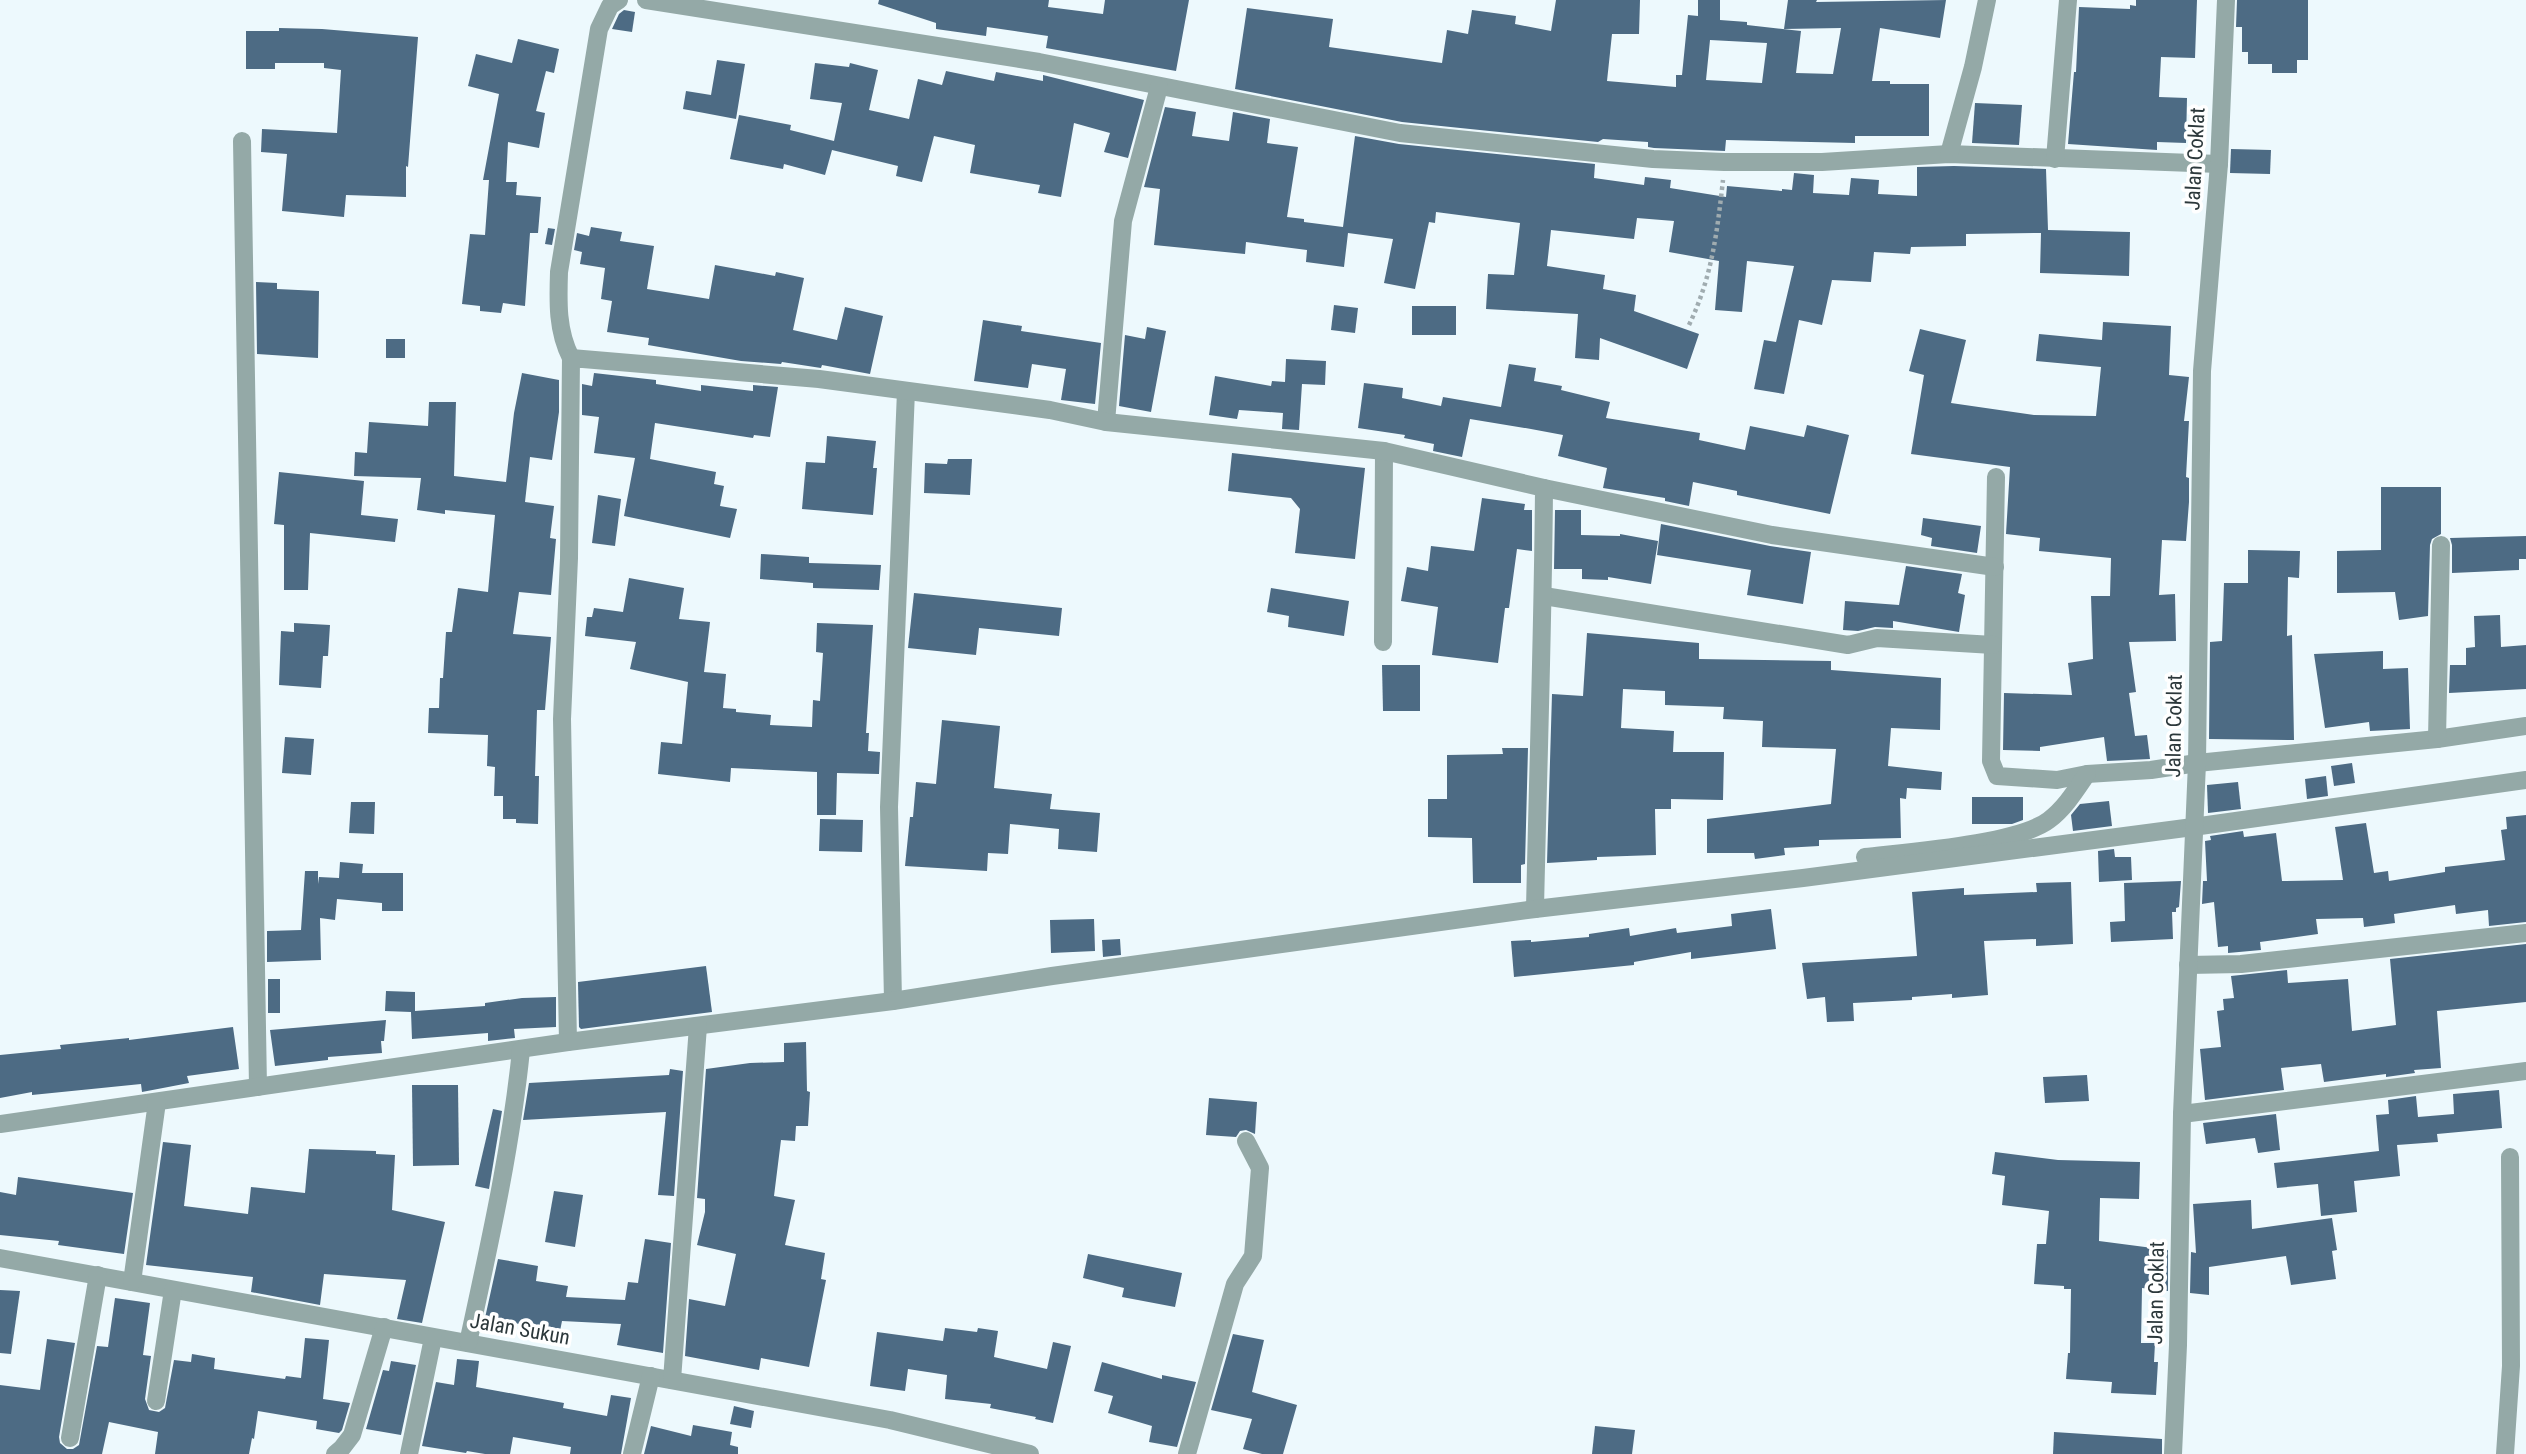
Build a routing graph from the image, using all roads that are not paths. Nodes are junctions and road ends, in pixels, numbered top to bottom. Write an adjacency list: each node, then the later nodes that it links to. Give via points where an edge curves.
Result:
1 (619, 0): 11 (street, via 610,6 599,29 559,272 557,307)
2 (646, 0): 6 (street, via 1039,62)
3 (1987, 0): 8 (street)
4 (2068, 0): 9 (street)
5 (2226, 0): 10 (street, Jalan Coklat)
6 (1159, 87): 8 (street, via 1400,133 1653,159 1822,162); 13 (street, via 1123,221)
7 (242, 141): 37 (street)
8 (1949, 154): 9 (street)
9 (2054, 159): 10 (street)
10 (2219, 164): 24 (street, Jalan Coklat, via 2202,371)
11 (571, 358): 12 (street); 34 (street, via 562,719)
12 (906, 391): 13 (street); 32 (street, via 889,807)
13 (1106, 422): 14 (street)
14 (1384, 451): 16 (street); 20 (street)
15 (1996, 477): 18 (street)
16 (1544, 488): 18 (street, via 1772,535); 19 (street)
17 (2441, 545): 23 (street)
18 (1995, 567): 21 (street)
19 (1544, 596): 21 (street, via 1848,645 1877,638); 29 (street)
20 (1383, 642)
21 (1993, 645): 25 (street, via 1991,761 1997,776 2057,780)
22 (2526, 726): 23 (street)
23 (2437, 738): 24 (street)
24 (2197, 763): 25 (street); 27 (street, Jalan Coklat)
25 (2087, 775): 28 (street, via 2060,811 2028,831 1861,858)
26 (2526, 780): 27 (street)
27 (2193, 827): 28 (street); 31 (street, Jalan Coklat)
28 (1804, 878): 29 (street)
29 (1535, 909): 32 (street)
30 (2526, 933): 31 (street, via 2241,964)
31 (2189, 965): 39 (street, Jalan Coklat)
32 (892, 1001): 33 (street)
33 (698, 1026): 34 (street); 52 (street)
34 (568, 1042): 35 (street)
35 (521, 1050): 37 (street); 49 (street, via 495,1217)
36 (2526, 1071): 39 (street)
37 (258, 1087): 38 (street)
38 (158, 1102): 40 (street); 45 (street)
39 (2182, 1114): 60 (street, Jalan Coklat)
40 (0, 1124)
41 (1247, 1140): 59 (street, via 1260,1168 1253,1256 1235,1284)
42 (2510, 1157): 50 (street)
43 (0, 1258): 44 (street, Jalan Sukun)
44 (98, 1275): 45 (street, Jalan Sukun); 54 (street)
45 (132, 1282): 46 (street, Jalan Sukun)
46 (173, 1290): 47 (street, Jalan Sukun); 53 (street)
47 (384, 1327): 48 (street, Jalan Sukun); 55 (street, via 352,1435)
48 (433, 1338): 49 (street, Jalan Sukun); 56 (street)
49 (468, 1343): 51 (street, Jalan Sukun)
50 (2518, 1365): 61 (street)
51 (651, 1376): 52 (street, Jalan Sukun); 57 (street)
52 (672, 1380): 58 (street, Jalan Sukun, via 890,1420)
53 (156, 1401)
54 (70, 1438)
55 (335, 1454)
56 (409, 1454)
57 (632, 1454)
58 (1030, 1454)
59 (1187, 1454)
60 (2173, 1454)
61 (2505, 1454)

